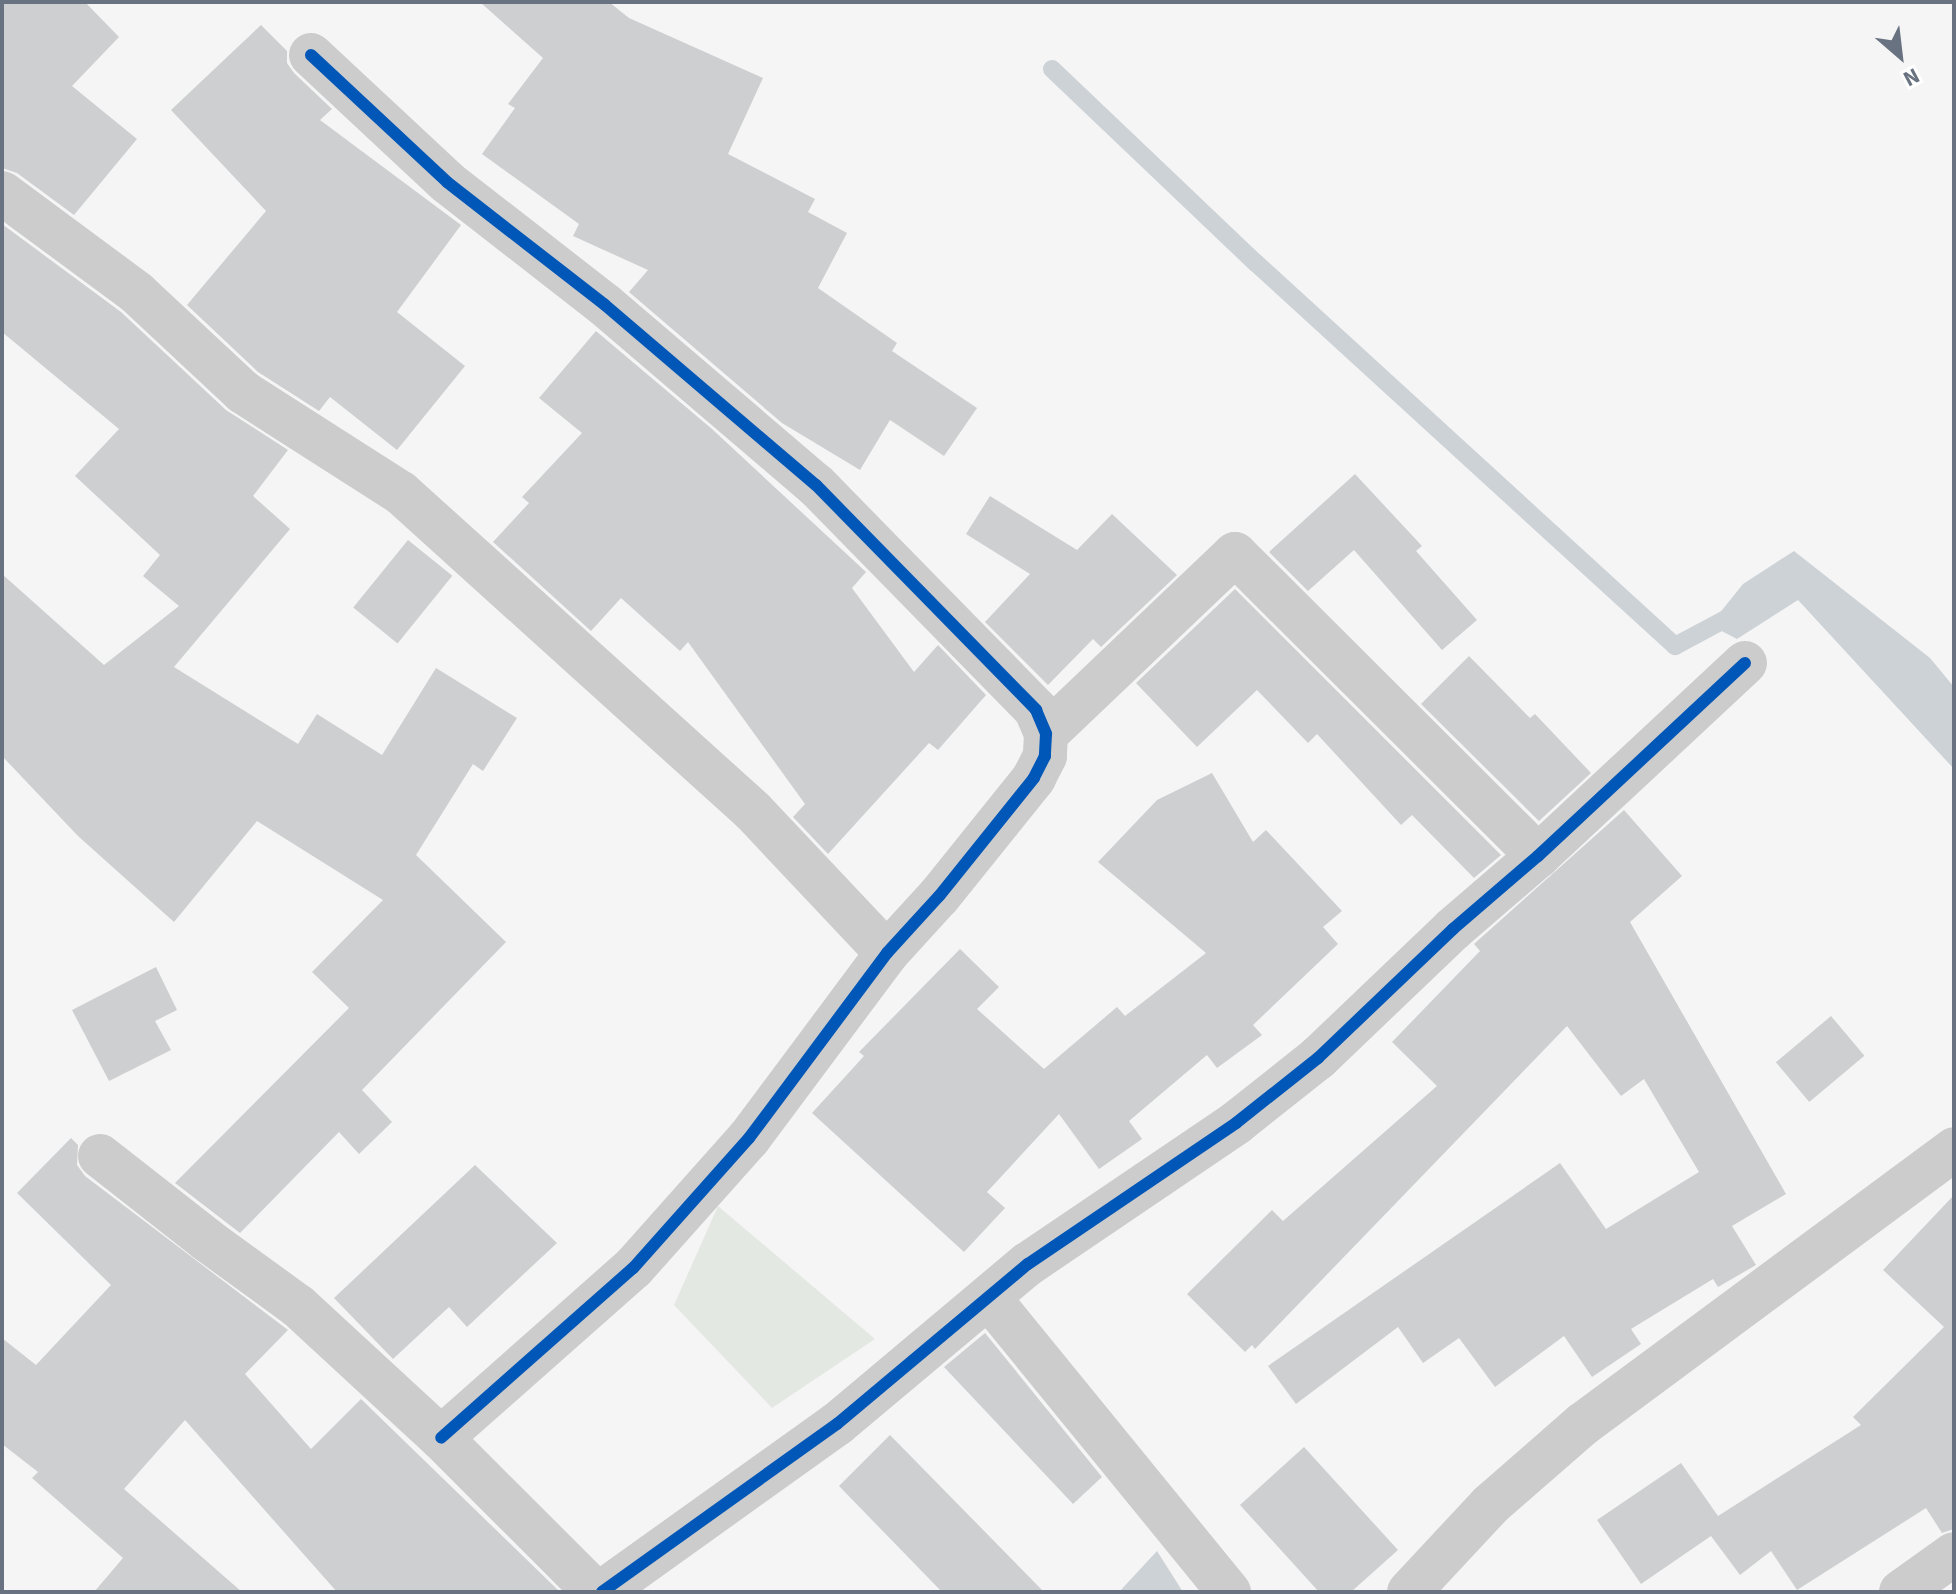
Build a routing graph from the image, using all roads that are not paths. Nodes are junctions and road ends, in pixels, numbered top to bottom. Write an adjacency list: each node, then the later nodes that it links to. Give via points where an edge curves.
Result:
1 (311, 55): 4 (street, via 447,182 605,305 816,485 1036,710)
2 (2, 193): 6 (street, via 137,293 243,392 401,493 753,811)
3 (1745, 663): 5 (street)
4 (1046, 734): 5 (street, via 1235,554); 6 (street, via 1045,756 1034,778)
5 (1538, 856): 9 (street, via 1318,1058 1236,1123 1083,1224)
6 (887, 953): 10 (street, via 749,1138 633,1268)
7 (1954, 1149): 15 (street, via 1583,1424 1490,1505)
8 (100, 1156): 10 (street, via 298,1306)
9 (989, 1298): 13 (street, via 837,1424); 14 (street)
10 (441, 1438): 12 (street)
11 (1954, 1554): 16 (street)
12 (595, 1592)
13 (602, 1592)
14 (1229, 1592)
15 (1409, 1592)
16 (1901, 1592)

